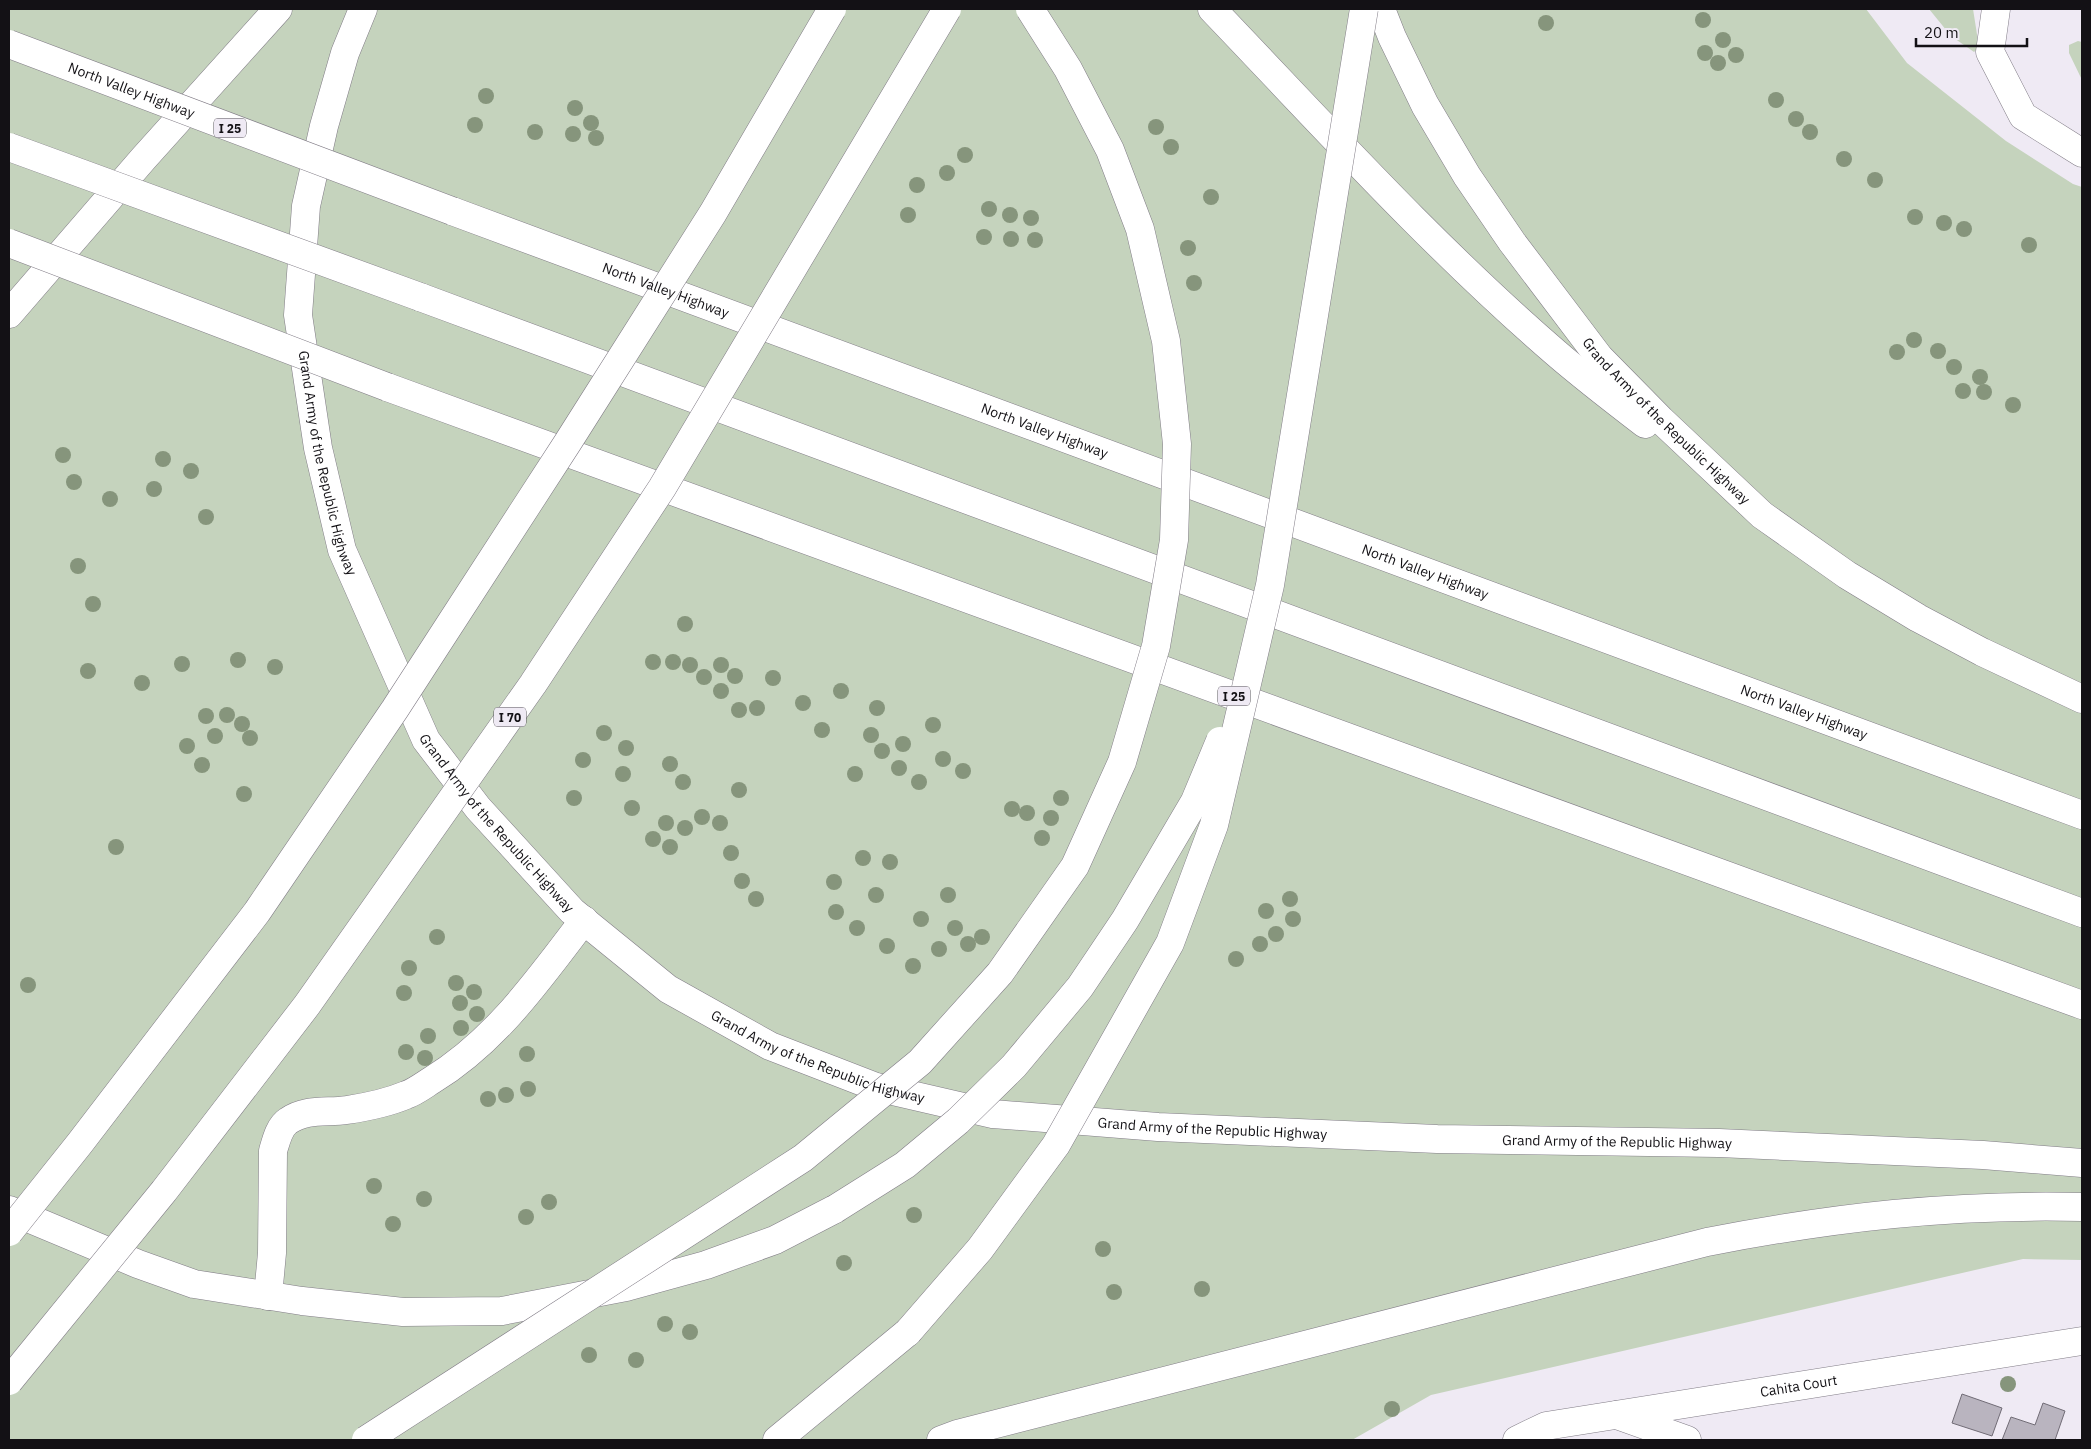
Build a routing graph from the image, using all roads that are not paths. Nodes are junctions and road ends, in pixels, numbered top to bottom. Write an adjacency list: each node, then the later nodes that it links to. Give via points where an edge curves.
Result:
1 (278, 9): 14 (main road)
2 (363, 9): 20 (main road, Grand Army of the Republic Highway, via 345,53 306,206 298,315 318,448 340,540 345,558 426,740 478,808)
3 (832, 9): 25 (main road, bridge, via 712,214 395,709 257,912)
4 (947, 9): 28 (main road, I 70, bridge, via 662,488 533,684 307,1005 164,1191)
5 (1030, 9): 30 (main road, bridge, via 1068,68 1110,150 1140,229 1166,341 1177,444 1174,540 1156,646 1122,762 1075,866 1000,973 920,1062 803,1158)
6 (1212, 9): 15 (main road, via 1495,298 1557,354)
7 (1364, 9): 16 (main road, bridge)
8 (1381, 9): 15 (main road, Grand Army of the Republic Highway, via 1425,105 1467,176 1556,302 1599,357)
9 (1996, 9): 12 (main road, via 1990,52 2023,116)
10 (9, 44): 18 (main road, North Valley Highway / I 25, bridge)
11 (9, 147): 19 (main road, bridge)
12 (2082, 153)
13 (9, 243): 21 (main road, I 25, bridge, via 387,387)
14 (9, 314)
15 (1762, 515): 17 (main road, Grand Army of the Republic Highway, via 1847,575 1918,618)
16 (1270, 585): 26 (main road, bridge, via 1231,715 1195,801 1125,920 1080,987 1014,1066 958,1121 905,1164 835,1209 775,1240 706,1265 626,1287 502,1311 403,1312); 31 (main road, bridge, via 1214,825 1170,943 1056,1145 980,1248 908,1332)
17 (2082, 699)
18 (2082, 815)
19 (2082, 913)
20 (584, 920): 22 (main road, Grand Army of the Republic Highway, via 668,989 770,1046 876,1087 993,1114 1158,1127 1438,1139 1720,1143); 26 (main road, via 509,1015 451,1069 408,1094 384,1103 345,1111 314,1111 287,1121 277,1135 273,1151 272,1253)
21 (2082, 1004)
22 (2082, 1162)
23 (2082, 1207): 32 (main road, via 1921,1210 1792,1226 1707,1242)
24 (9, 1210): 26 (main road, via 194,1284)
25 (9, 1232)
26 (268, 1296)
27 (2082, 1341): 29 (main road, Cahita Court)
28 (9, 1381)
29 (1616, 1414): 33 (main road, Cahita Court, via 1546,1426); 34 (main road)
30 (366, 1440)
31 (777, 1440)
32 (941, 1440)
33 (1517, 1440)
34 (1687, 1440)

